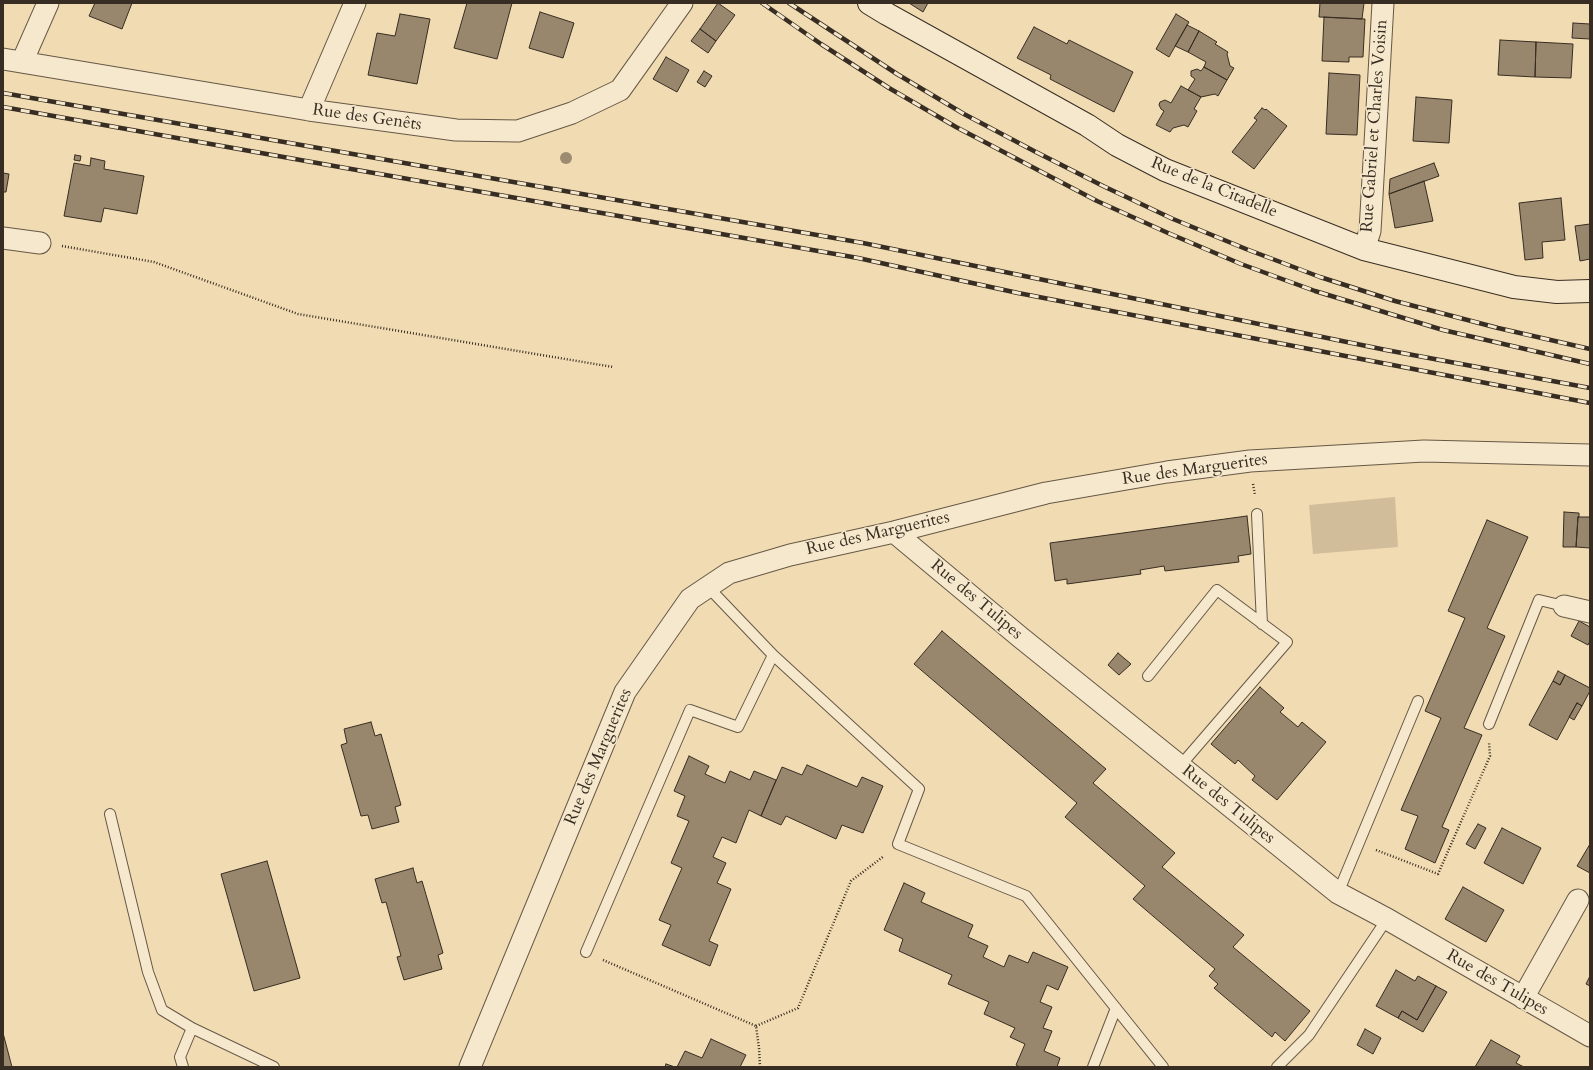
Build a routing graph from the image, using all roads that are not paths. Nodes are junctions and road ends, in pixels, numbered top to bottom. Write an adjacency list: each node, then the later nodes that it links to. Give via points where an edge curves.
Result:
1 (48, 3): 6 (street)
2 (355, 3): 7 (street)
3 (682, 3): 7 (street, Rue des Genêts, via 620,90 572,114 518,131 456,130)
4 (869, 3): 10 (street, Rue de la Citadelle, via 1165,170)
5 (1383, 3): 10 (street, Rue Gabriel et Charles Voisin, via 1370,231)
6 (13, 61): 7 (street, Rue des Genêts)
7 (309, 110)
8 (3, 238): 9 (street)
9 (40, 243)
10 (1364, 249): 11 (street, Rue de la Citadelle, via 1514,287 1557,292)
11 (1590, 291)
12 (1590, 456): 14 (street, Rue des Marguerites, via 1424,450 1250,460 1046,493)
13 (1257, 514): 18 (lane)
14 (894, 532): 15 (street, Rue des Marguerites, via 782,557 729,573); 23 (street, Rue des Tulipes)
15 (708, 587): 19 (lane); 35 (street, Rue des Marguerites, via 690,599 625,692)
16 (1564, 606): 17 (street); 22 (lane, via 1539,600)
17 (1590, 612)
18 (1262, 624): 20 (lane, via 1217,590); 23 (lane, via 1287,642)
19 (773, 655): 28 (lane, via 738,727 690,710); 30 (lane, via 919,789 898,844 1026,896)
20 (1148, 676)
21 (1418, 701): 25 (lane)
22 (1489, 724)
23 (1180, 766): 25 (street, Rue des Tulipes)
24 (110, 814): 31 (lane, via 148,972 162,1010)
25 (1338, 893): 27 (street, Rue des Tulipes)
26 (1578, 900): 29 (street)
27 (1387, 919): 29 (street, Rue des Tulipes); 38 (lane, via 1309,1035)
28 (586, 952)
29 (1523, 998): 32 (street, Rue des Tulipes)
30 (1116, 1008): 36 (lane); 37 (lane)
31 (192, 1028): 33 (lane, via 180,1057); 34 (lane)
32 (1590, 1036)
33 (183, 1067)
34 (274, 1067)
35 (470, 1067)
36 (1093, 1067)
37 (1163, 1067)
38 (1277, 1067)

